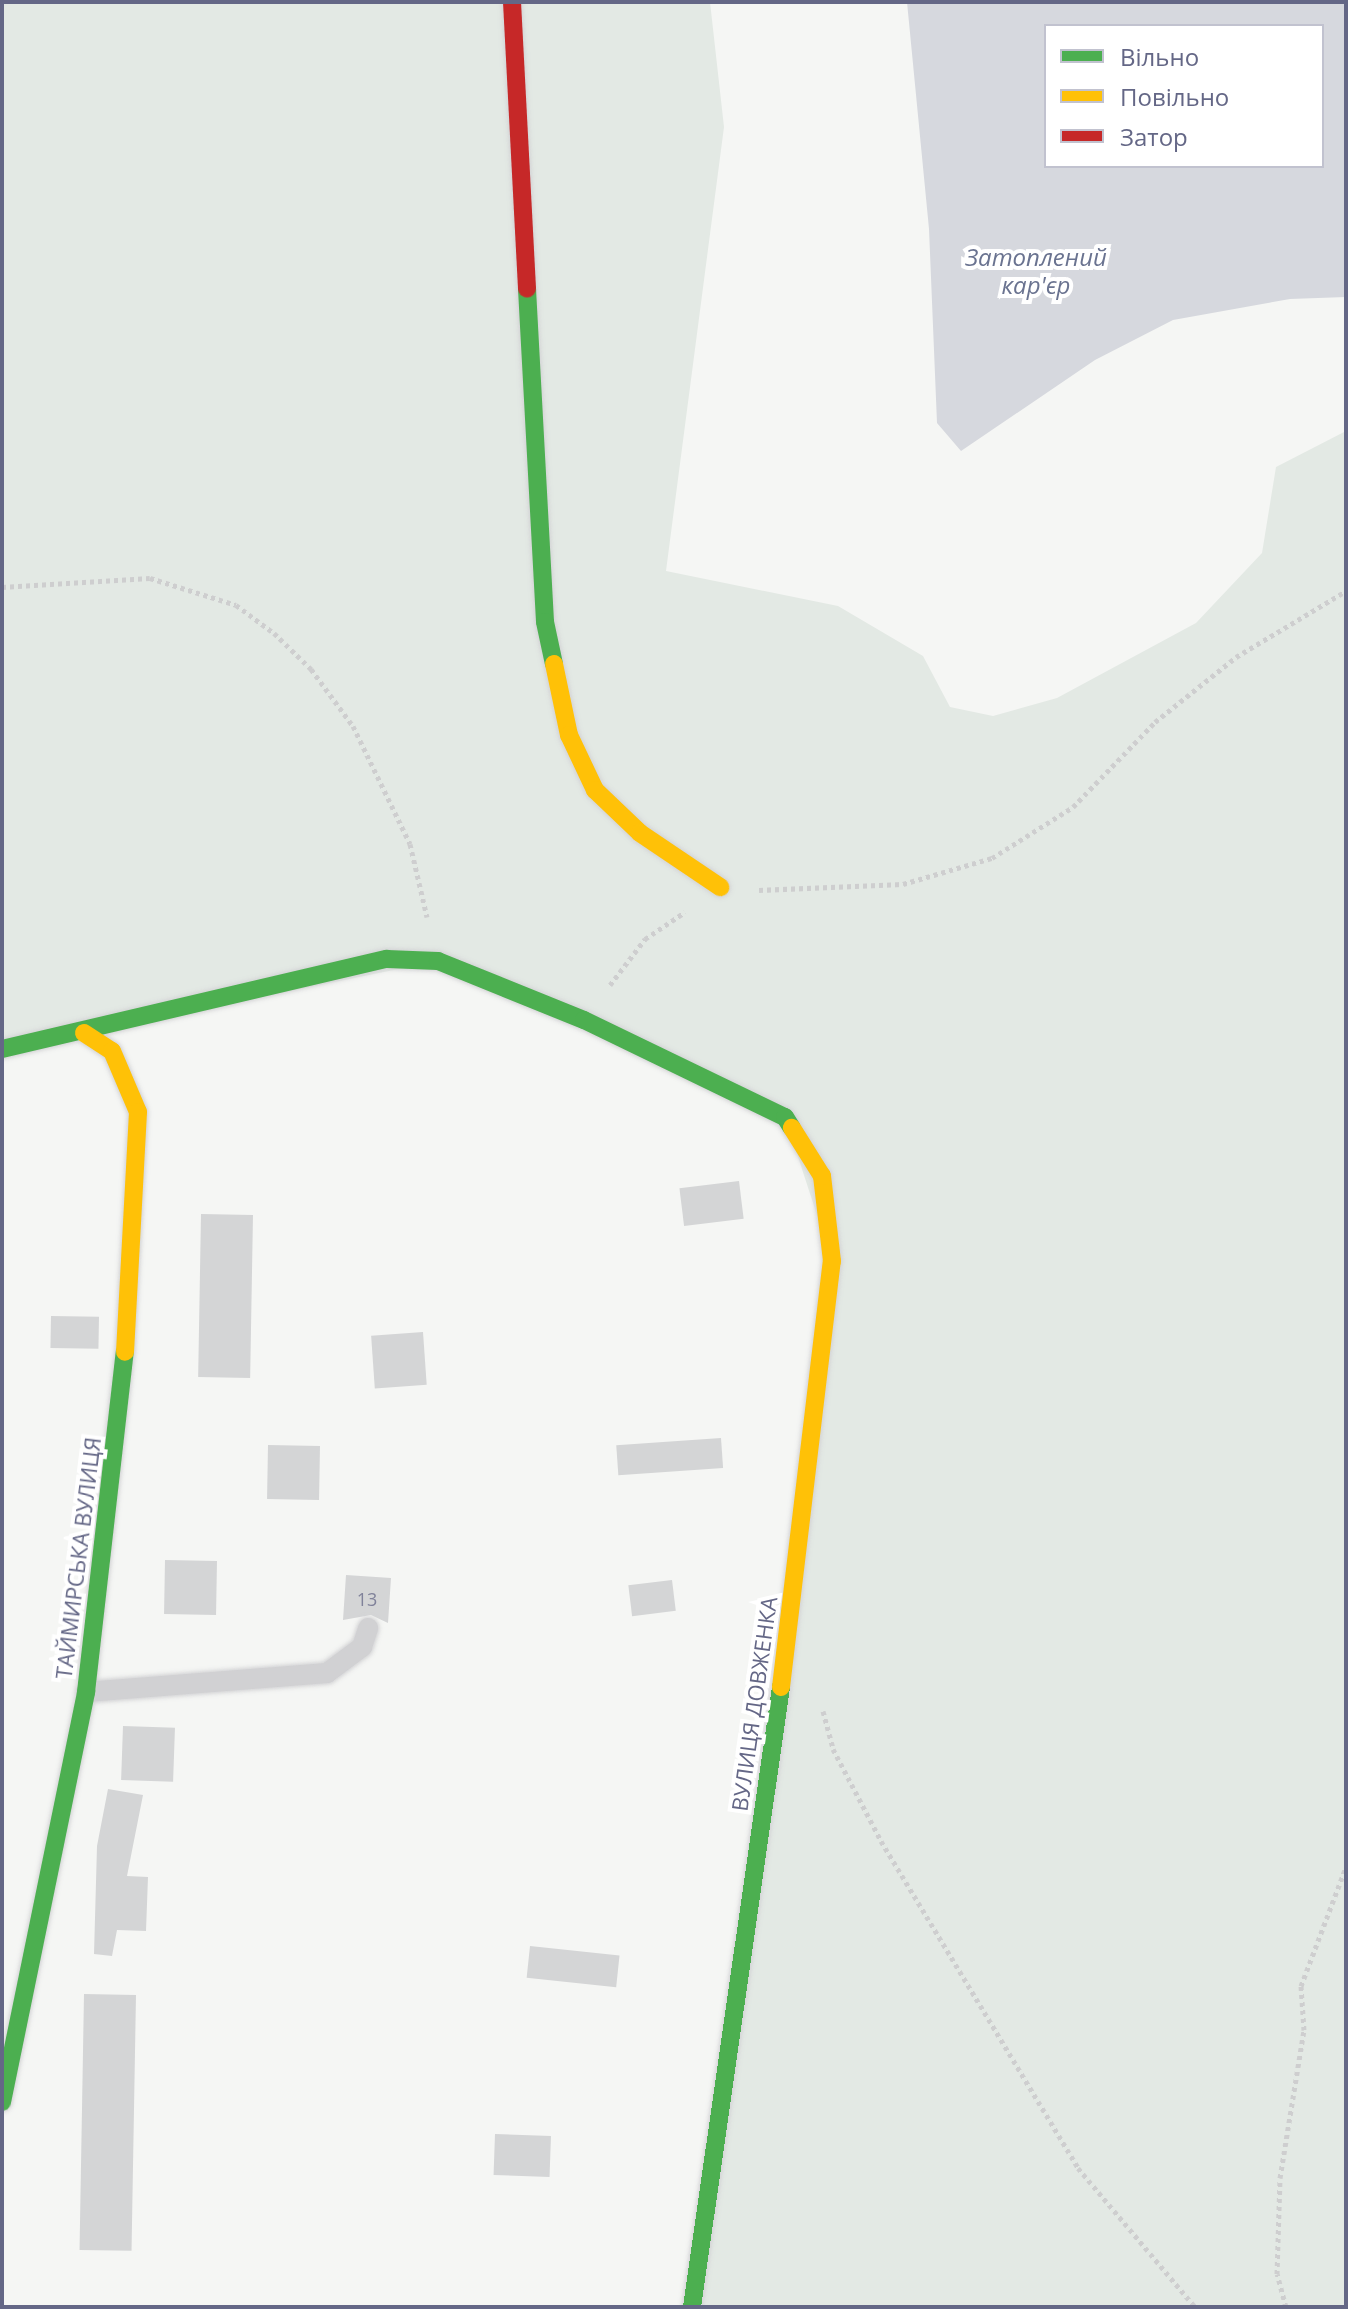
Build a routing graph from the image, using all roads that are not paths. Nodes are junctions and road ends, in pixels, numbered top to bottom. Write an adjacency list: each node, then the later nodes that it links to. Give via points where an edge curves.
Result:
1 (512, 2): 2 (street, via 545,622 569,735 595,790 640,833)
2 (720, 887)
3 (84, 1033): 4 (street); 6 (street, ТАЙМИРСЬКА ВУЛИЦЯ, via 112,1051 138,1112 129,1318); 8 (street, ВУЛИЦЯ ДОВЖЕНКА, via 387,959 438,961 584,1020 785,1117 822,1176 832,1261 800,1552)
4 (2, 1049)
5 (368, 1628): 6 (lane, via 362,1647 327,1673)
6 (86, 1692): 7 (street, ТАЙМИРСЬКА ВУЛИЦЯ)
7 (2, 2102)
8 (692, 2307)

